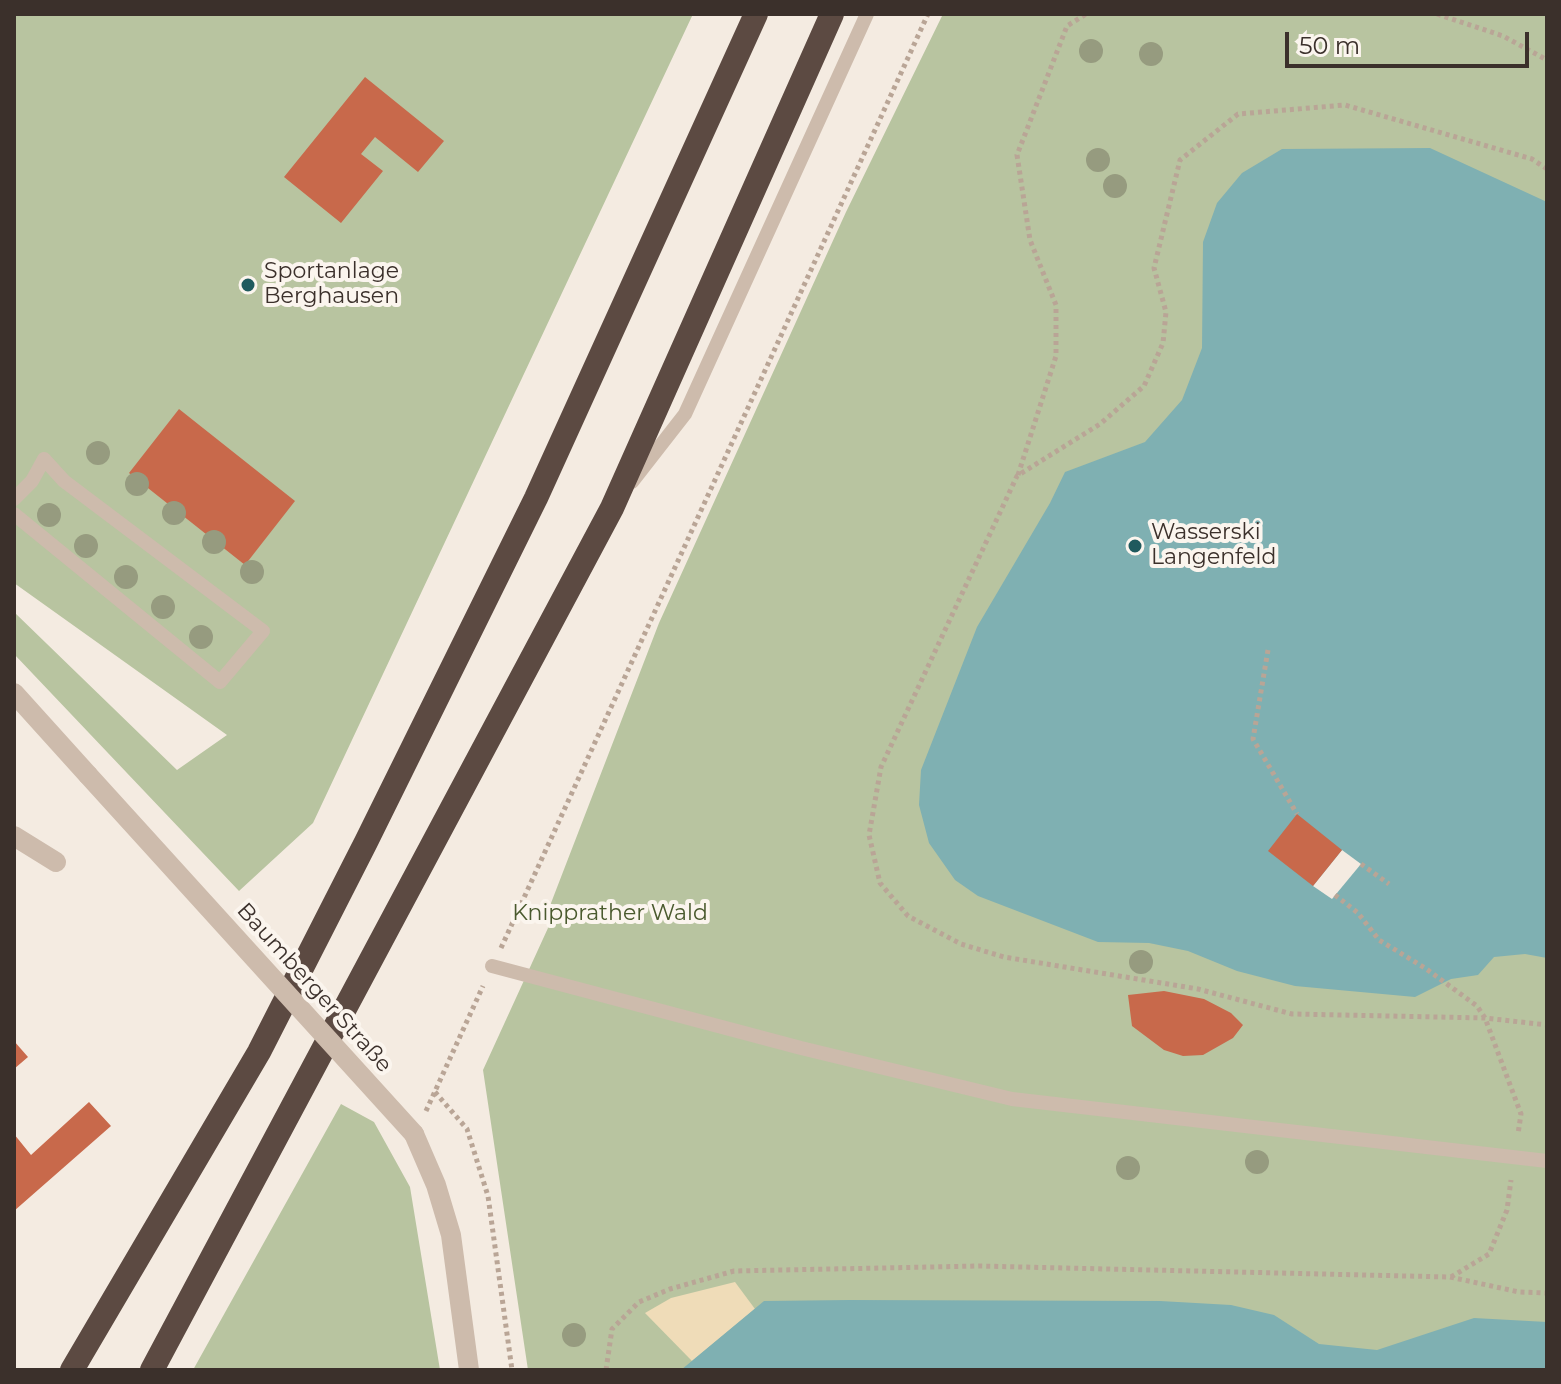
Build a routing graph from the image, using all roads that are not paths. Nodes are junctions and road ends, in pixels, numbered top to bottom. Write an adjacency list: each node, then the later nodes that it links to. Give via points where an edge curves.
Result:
1 (756, 14): 12 (highway, via 536,498 366,842 259,1052)
2 (832, 14): 5 (highway)
3 (867, 14): 5 (lane, via 685,414)
4 (14, 499): 6 (lane, via 44,459 64,481 263,631 220,682)
5 (612, 508): 13 (highway)
6 (14, 514)
7 (14, 693): 14 (street, Baumberger Straße, bridge, via 414,1134 451,1235)
8 (14, 836): 9 (street)
9 (56, 862)
10 (492, 966): 11 (lane, via 1012,1099)
11 (1547, 1161)
12 (72, 1370)
13 (152, 1370)
14 (469, 1370)

